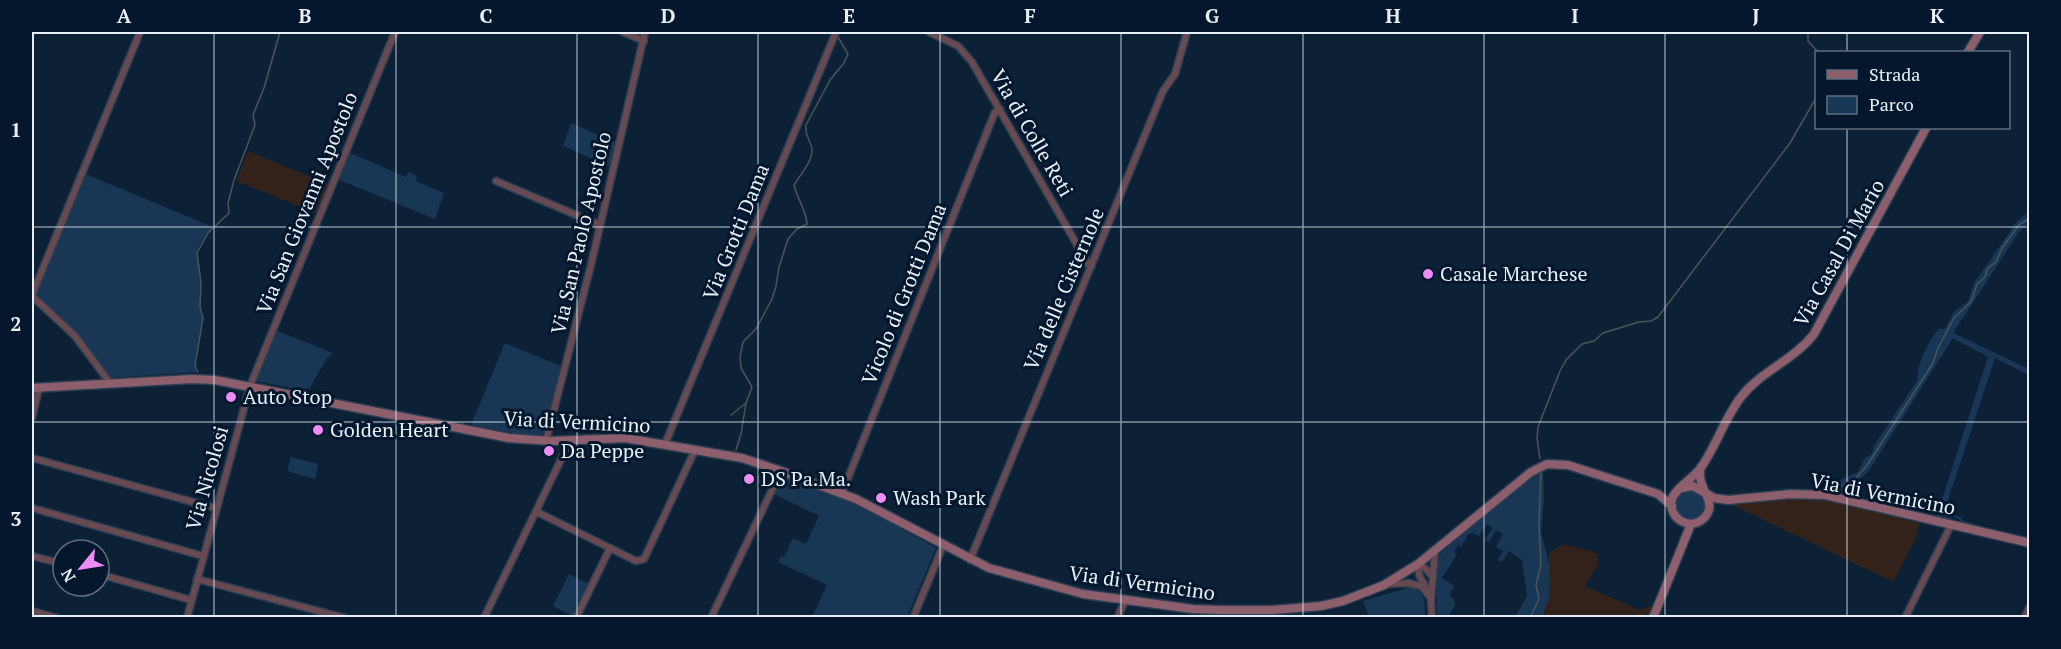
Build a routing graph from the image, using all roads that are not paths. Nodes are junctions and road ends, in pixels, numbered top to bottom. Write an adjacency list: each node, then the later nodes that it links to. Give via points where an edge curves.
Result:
1 (140, 32): 16 (street)
2 (395, 32): 18 (street, Via San Giovanni Apostolo)
3 (623, 32): 9 (street)
4 (645, 32): 9 (street, Via San Paolo Apostolo)
5 (836, 32): 23 (street, Via Grotti Dama)
6 (929, 32): 11 (street, Via di Colle Reti, via 955,44 967,55)
7 (1187, 32): 15 (street, Via delle Cisternole, via 1174,74 1163,91)
8 (1980, 32): 10 (main road)
9 (644, 40): 14 (street, Via San Paolo Apostolo)
10 (1969, 51)
11 (1000, 109): 15 (street, Via di Colle Reti); 30 (street, Vicolo di Grotti Dama, via 995,112)
12 (1925, 129): 26 (main road, Via Casal Di Mario, via 1817,330 1802,347 1743,394)
13 (496, 181): 14 (street)
14 (600, 225): 21 (street, Via San Paolo Apostolo)
15 (1091, 267): 46 (street, Via delle Cisternole)
16 (32, 295): 17 (street, via 75,336)
17 (110, 383): 18 (main road, Via di Vermicino, via 200,379); 19 (main road, Via di Vermicino)
18 (250, 386): 21 (main road, Via di Vermicino, via 438,425); 35 (street, Via Nicolosi)
19 (35, 388): 20 (street)
20 (32, 418)
21 (546, 441): 22 (main road, Via di Vermicino)
22 (570, 441): 23 (main road, Via di Vermicino, via 620,438); 36 (street)
23 (665, 444): 24 (main road, Via di Vermicino)
24 (695, 450): 27 (main road, Via di Vermicino); 42 (street, via 644,559 636,561)
25 (32, 458): 35 (street)
26 (1701, 467): 28 (main road, Via Casal Di Mario); 29 (main road, via 1699,480)
27 (781, 471): 30 (main road, Via di Vermicino); 64 (street)
28 (1682, 488): 29 (main road, via 1694,486); 31 (main road); 33 (main road, via 1674,495)
29 (1704, 492): 32 (main road, Via di Vermicino); 37 (main road, via 1710,503)
30 (842, 493): 41 (main road, Via di Vermicino)
31 (1658, 494): 33 (main road, Via di Vermicino); 43 (main road, Via di Vermicino, via 1570,465 1544,465 1522,478)
32 (1728, 500): 37 (main road); 39 (main road, Via di Vermicino, via 1820,495)
33 (1671, 506): 38 (main road, via 1680,521)
34 (32, 508): 45 (street)
35 (215, 508): 45 (street, Via Nicolosi)
36 (537, 512): 42 (street); 62 (street)
37 (1707, 515): 38 (main road)
38 (1691, 524): 68 (main road)
39 (1951, 525): 40 (main road, Via di Vermicino); 69 (street)
40 (2030, 543)
41 (944, 546): 46 (main road, Via di Vermicino); 65 (street)
42 (610, 548): 63 (street)
43 (1435, 550): 48 (main road, Via di Vermicino); 50 (street)
44 (32, 556): 47 (street)
45 (203, 556): 51 (street, Via Nicolosi)
46 (970, 560): 55 (main road, Via di Vermicino, via 1072,592)
47 (51, 561)
48 (1418, 564): 50 (street); 52 (main road, Via di Vermicino); 53 (street)
49 (111, 577): 54 (street)
50 (1432, 577): 56 (street)
51 (197, 579): 54 (street, Via Nicolosi); 61 (street)
52 (1387, 584): 53 (street, via 1412,584); 55 (main road, Via di Vermicino, via 1331,604 1278,610 1201,610)
53 (1427, 591): 56 (street)
54 (191, 600): 60 (street, Via Nicolosi)
55 (1126, 600): 66 (street)
56 (1431, 600): 67 (street)
57 (2030, 606): 70 (street)
58 (32, 611): 59 (street)
59 (57, 618)
60 (187, 618)
61 (345, 618)
62 (484, 618)
63 (576, 618)
64 (711, 618)
65 (913, 618)
66 (1117, 618)
67 (1432, 618)
68 (1653, 618)
69 (1905, 618)
70 (2024, 618)

